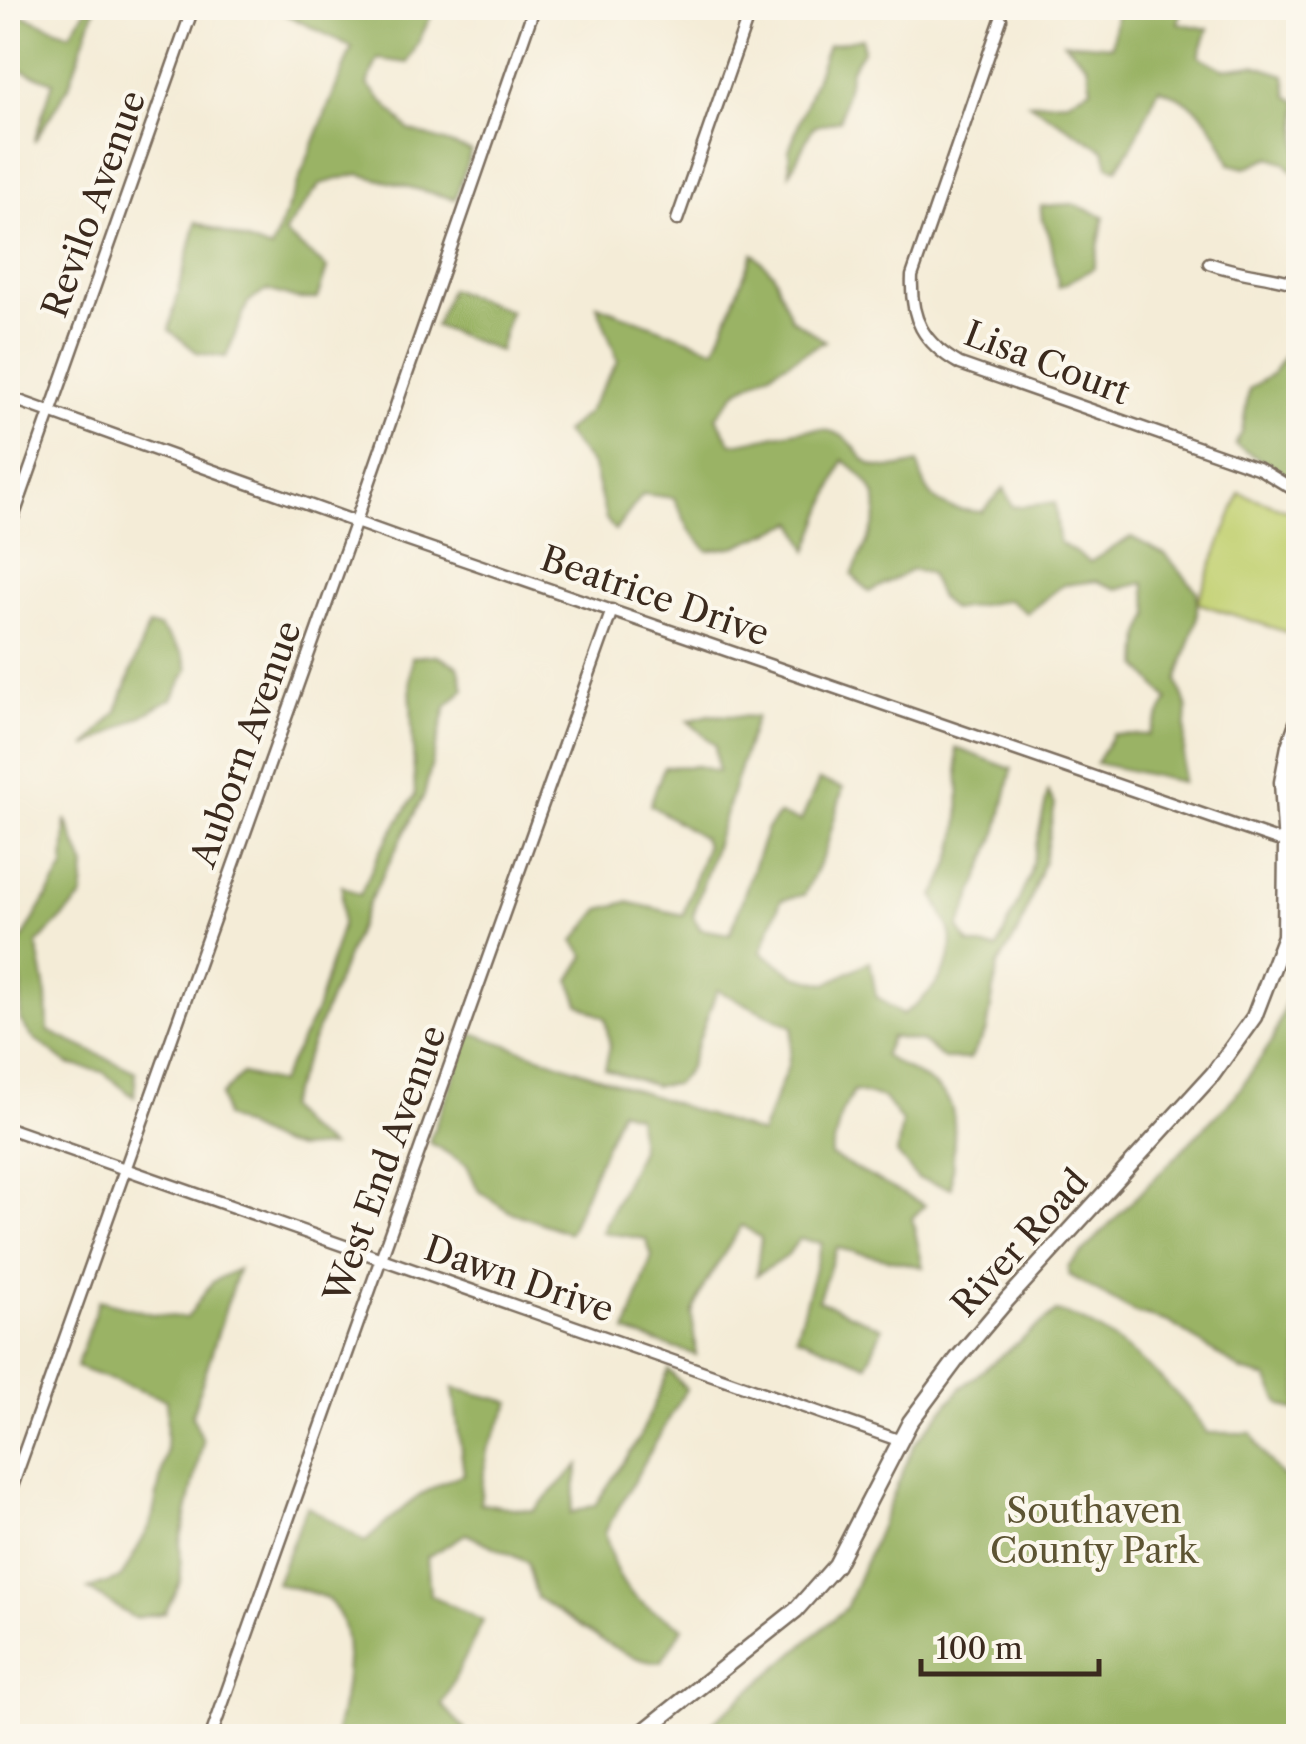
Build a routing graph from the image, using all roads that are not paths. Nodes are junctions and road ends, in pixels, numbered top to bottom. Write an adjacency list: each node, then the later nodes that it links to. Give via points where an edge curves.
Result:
1 (193, 8): 9 (street, Revilo Avenue)
2 (534, 8): 11 (street, Auborn Avenue)
3 (751, 8): 5 (street)
4 (1002, 18): 10 (street, Lisa Court, via 912,276 922,335 960,364 1260,469)
5 (677, 220)
6 (1209, 263): 7 (street)
7 (1298, 284)
8 (8, 397): 9 (street, Beatrice Drive)
9 (49, 412): 11 (street, Beatrice Drive); 12 (street, Revilo Avenue)
10 (1298, 492)
11 (356, 521): 13 (street, Beatrice Drive); 17 (street, Auborn Avenue)
12 (8, 532)
13 (612, 610): 15 (street, Beatrice Drive); 18 (street, West End Avenue)
14 (1298, 720): 15 (street, River Road, via 1282,782)
15 (1286, 843): 19 (street, River Road, via 1285,936 1254,1017 1213,1074 957,1359)
16 (8, 1128): 17 (street, Dawn Drive)
17 (126, 1170): 18 (street, Dawn Drive); 20 (street, Auborn Avenue)
18 (380, 1260): 19 (street, Dawn Drive); 21 (street, West End Avenue)
19 (900, 1440): 22 (street, River Road, via 836,1565 796,1610)
20 (8, 1498)
21 (211, 1736)
22 (638, 1736)

